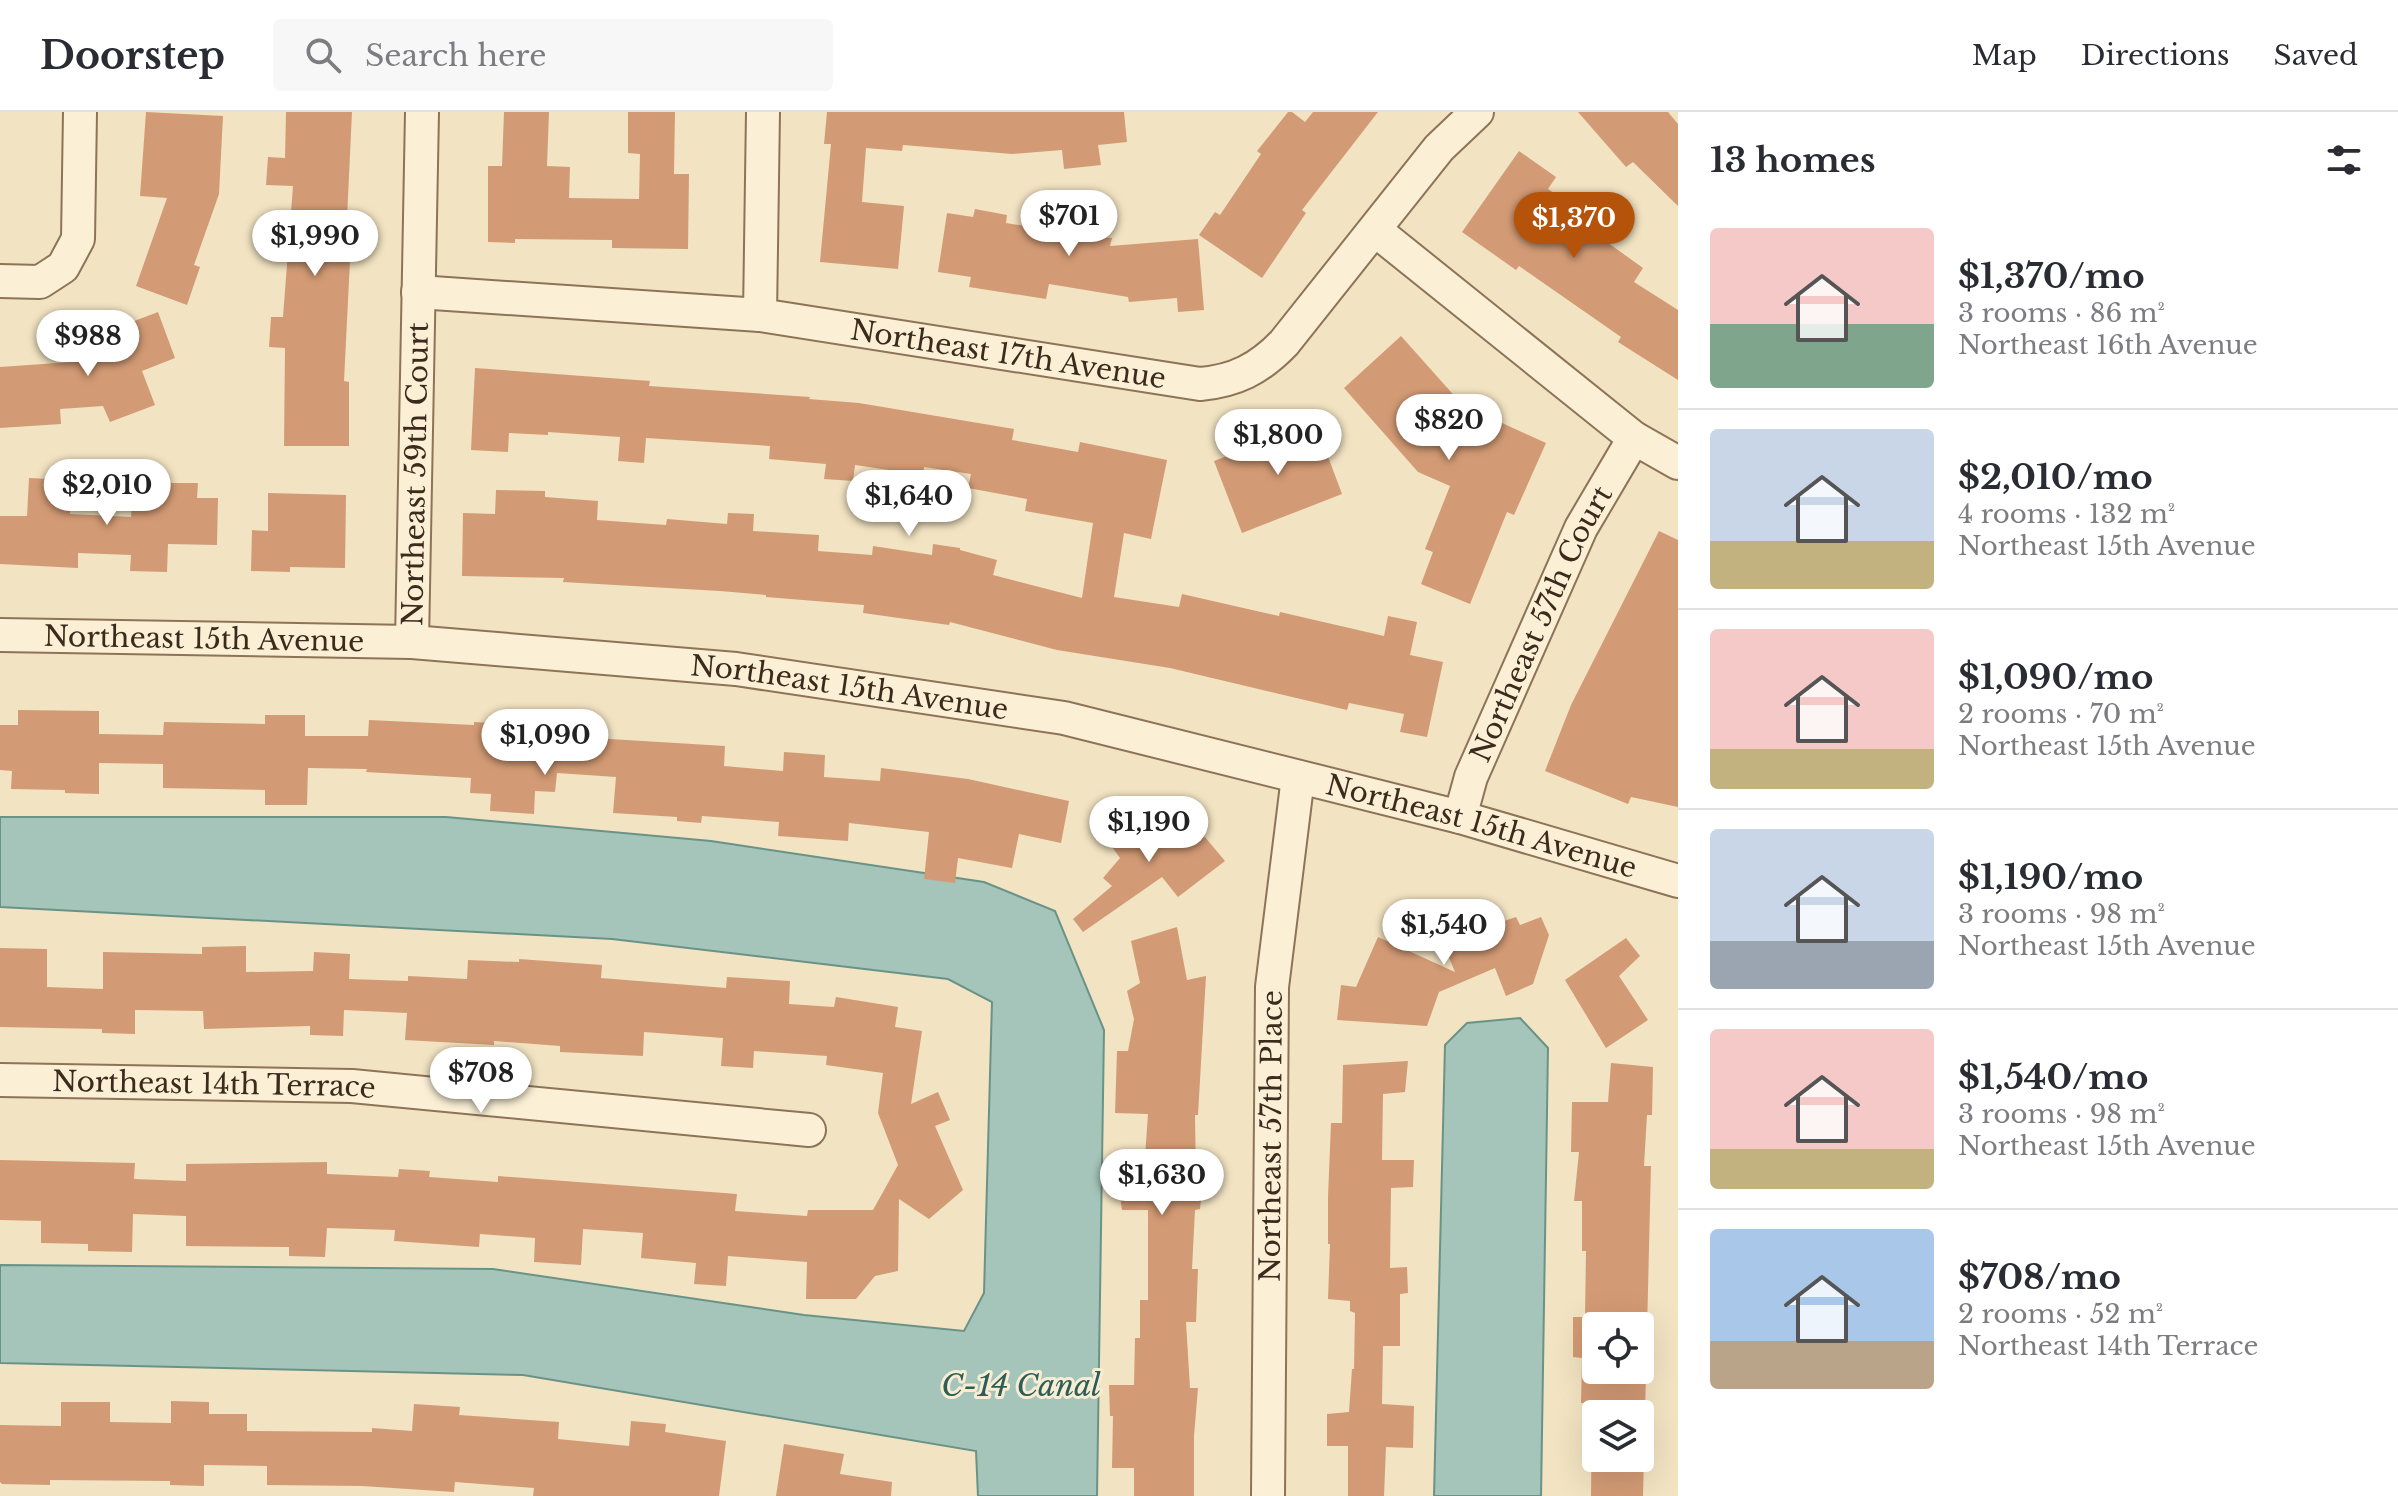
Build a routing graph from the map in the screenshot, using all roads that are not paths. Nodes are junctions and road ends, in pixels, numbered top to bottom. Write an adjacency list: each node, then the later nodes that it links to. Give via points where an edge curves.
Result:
1 (80, 112): 6 (street, via 78,239 63,267 40,282)
2 (422, 112): 7 (street, Northeast 59th Court)
3 (763, 112): 8 (street)
4 (1477, 112): 5 (street, Northeast 17th Avenue, via 1439,148)
5 (1375, 230): 8 (street, Northeast 17th Avenue, via 1268,360 1224,382 1200,384); 9 (street)
6 (0, 281)
7 (418, 292): 8 (street, Northeast 17th Avenue); 12 (street, Northeast 59th Court)
8 (760, 315)
9 (1634, 438): 10 (street); 14 (street, Northeast 57th Court, via 1581,528 1471,777)
10 (1678, 463)
11 (0, 635): 12 (street, Northeast 15th Avenue)
12 (412, 642): 13 (street, Northeast 15th Avenue, via 736,669 1064,718)
13 (1298, 777): 14 (street, Northeast 15th Avenue); 18 (street, Northeast 57th Place, via 1272,987)
14 (1460, 817): 15 (street, Northeast 15th Avenue)
15 (1678, 881)
16 (0, 1080): 17 (street, Northeast 14th Terrace, via 352,1086)
17 (809, 1130)
18 (1268, 1496)

